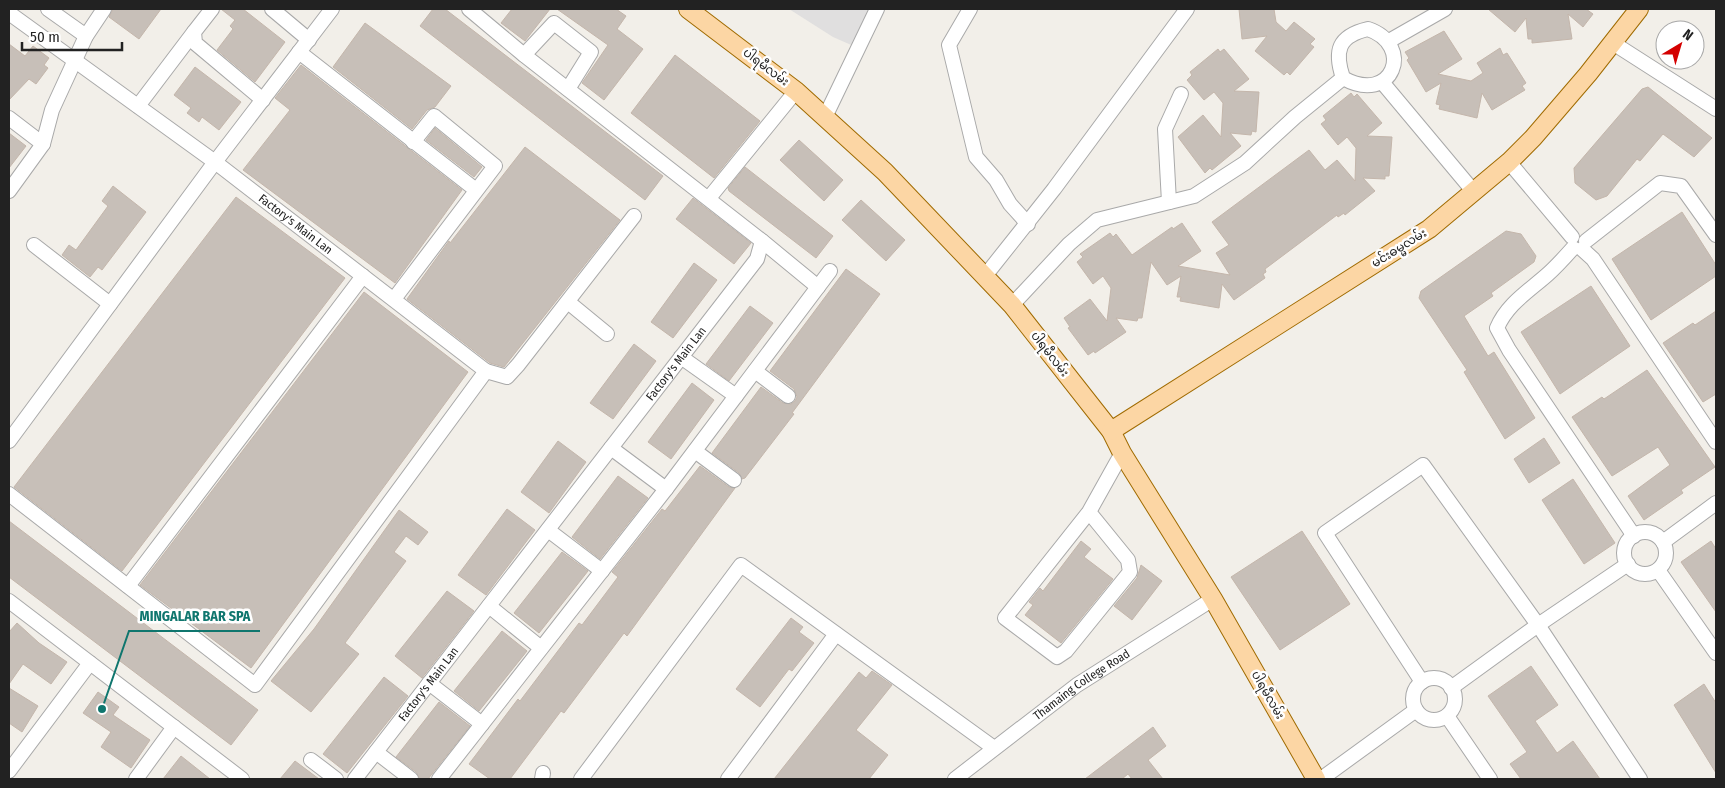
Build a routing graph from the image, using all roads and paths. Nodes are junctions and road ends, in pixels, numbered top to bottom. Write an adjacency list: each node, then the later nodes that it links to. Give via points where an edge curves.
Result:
1 (48, 9): 15 (street)
2 (104, 9): 15 (street)
3 (212, 9): 14 (street)
4 (272, 9): 16 (street)
5 (332, 9): 16 (street)
6 (469, 9): 20 (street)
7 (688, 9): 25 (main road, ပါရမီလမ်း)
8 (877, 9): 30 (street)
9 (970, 9): 42 (street, via 949,45 976,157)
10 (1187, 9): 42 (street)
11 (1445, 9): 17 (street)
12 (1639, 9): 18 (main road, မင်းဓမ္မလမ်း)
13 (9, 13): 21 (street, Factory's Main Lan)
14 (194, 32): 27 (street, via 195,43); 28 (street)
15 (86, 36): 21 (street)
16 (309, 40): 19 (street)
17 (1389, 41): 22 (street, via 1368,29 1353,33 1341,43 1337,60); 23 (street, via 1394,57 1391,71)
18 (1613, 43): 29 (street); 35 (main road, မင်းဓမ္မလမ်း, via 1534,138)
19 (299, 52): 27 (street); 32 (street)
20 (524, 55): 24 (street); 24 (street, via 554,23 591,52)
21 (74, 61): 28 (street, Factory's Main Lan); 33 (street, via 52,110)
22 (1343, 78): 23 (street, via 1356,85 1370,87); 40 (street, via 1245,163 1194,196)
23 (1382, 82): 38 (street)
24 (568, 89): 39 (street)
25 (796, 90): 30 (main road, ပါရမီလမ်း); 39 (street)
26 (1181, 94): 40 (street, via 1165,129)
27 (263, 100): 34 (street)
28 (138, 106): 34 (street, Factory's Main Lan)
29 (1716, 109)
30 (825, 116): 49 (main road, ပါရမီလမ်း, via 885,172)
31 (9, 118): 33 (street)
32 (413, 142): 36 (street); 36 (street, via 434,116 494,166)
33 (43, 144): 37 (street)
34 (215, 162): 48 (street, Factory's Main Lan); 53 (street)
35 (1509, 162): 38 (main road, မင်းဓမ္မလမ်း); 45 (street)
36 (476, 190): 51 (street)
37 (9, 191)
38 (1474, 192): 61 (main road, မင်းဓမ္မလမ်း, via 1429,228)
39 (709, 198): 44 (street)
40 (1169, 202): 54 (street, via 1097,220 1069,244)
41 (634, 216): 52 (street)
42 (1028, 224): 49 (street)
43 (1716, 235): 45 (street, via 1681,186 1660,183)
44 (762, 241): 50 (street); 56 (street, Factory's Main Lan, via 757,259)
45 (1578, 244): 63 (street, via 1593,259); 73 (street, via 1512,305 1497,328)
46 (34, 245): 53 (street)
47 (830, 271): 50 (street)
48 (363, 276): 51 (street, Factory's Main Lan); 78 (street)
49 (985, 276): 54 (main road, ပါရမီလမ်း)
50 (818, 287): 58 (street)
51 (394, 299): 57 (street, Factory's Main Lan)
52 (568, 302): 55 (street); 57 (street, via 507,377)
53 (110, 304): 62 (street)
54 (1012, 305): 61 (main road, ပါရမီလမ်း)
55 (607, 334)
56 (682, 357): 59 (street); 64 (street, Factory's Main Lan)
57 (486, 370): 78 (street, via 255,685)
58 (755, 371): 59 (street); 60 (street)
59 (736, 396): 65 (street)
60 (788, 396)
61 (1111, 431): 66 (main road, ပါရမီလမ်း)
62 (9, 441)
63 (1716, 442)
64 (611, 448): 68 (street); 72 (street, Factory's Main Lan)
65 (695, 451): 67 (street); 68 (street)
66 (1122, 454): 71 (street); 79 (main road, ပါရမီလမ်း)
67 (734, 480)
68 (666, 489): 77 (street)
69 (9, 494): 78 (street)
70 (1716, 503): 74 (street)
71 (1089, 512): 71 (street, via 1006,618 1057,657 1066,651 1130,572 1128,560)
72 (548, 530): 77 (street); 81 (street, Factory's Main Lan)
73 (1634, 536): 74 (street, via 1653,534); 75 (street, via 1625,547)
74 (1663, 542): 76 (street, via 1666,554)
75 (1628, 564): 76 (street, via 1643,574); 82 (street)
76 (1658, 570): 85 (street)
77 (602, 571): 84 (street)
78 (128, 586)
79 (1213, 599): 94 (street, Thamaing College Road, via 1078,685); 107 (main road, ပါရမီလမ်း)
80 (9, 601): 86 (street)
81 (489, 606): 84 (street); 88 (street, Factory's Main Lan)
82 (1538, 624): 87 (street, via 1423,465 1325,533); 89 (street); 110 (street)
83 (836, 634): 94 (street); 104 (street, via 741,565); 105 (street)
84 (541, 648): 92 (street)
85 (1716, 654)
86 (90, 663): 93 (street); 97 (street)
87 (1422, 682): 89 (street, via 1435,678); 90 (street, via 1414,693)
88 (429, 683): 92 (street); 95 (street, Factory's Main Lan)
89 (1451, 688): 91 (street, via 1455,700)
90 (1416, 710): 91 (street, via 1431,720); 108 (street)
91 (1447, 716): 109 (street)
92 (482, 724): 103 (street)
93 (174, 727): 98 (street); 99 (street)
94 (994, 748): 106 (street, Thamaing College Road)
95 (376, 752): 101 (street, Factory's Main Lan); 102 (street)
96 (311, 760): 100 (street)
97 (9, 771)
98 (136, 779)
99 (242, 779)
100 (336, 779)
101 (355, 779)
102 (411, 779)
103 (439, 779)
104 (582, 779)
105 (728, 779)
106 (955, 779)
107 (1316, 779)
108 (1321, 779)
109 (1490, 779)
110 (1640, 779)

